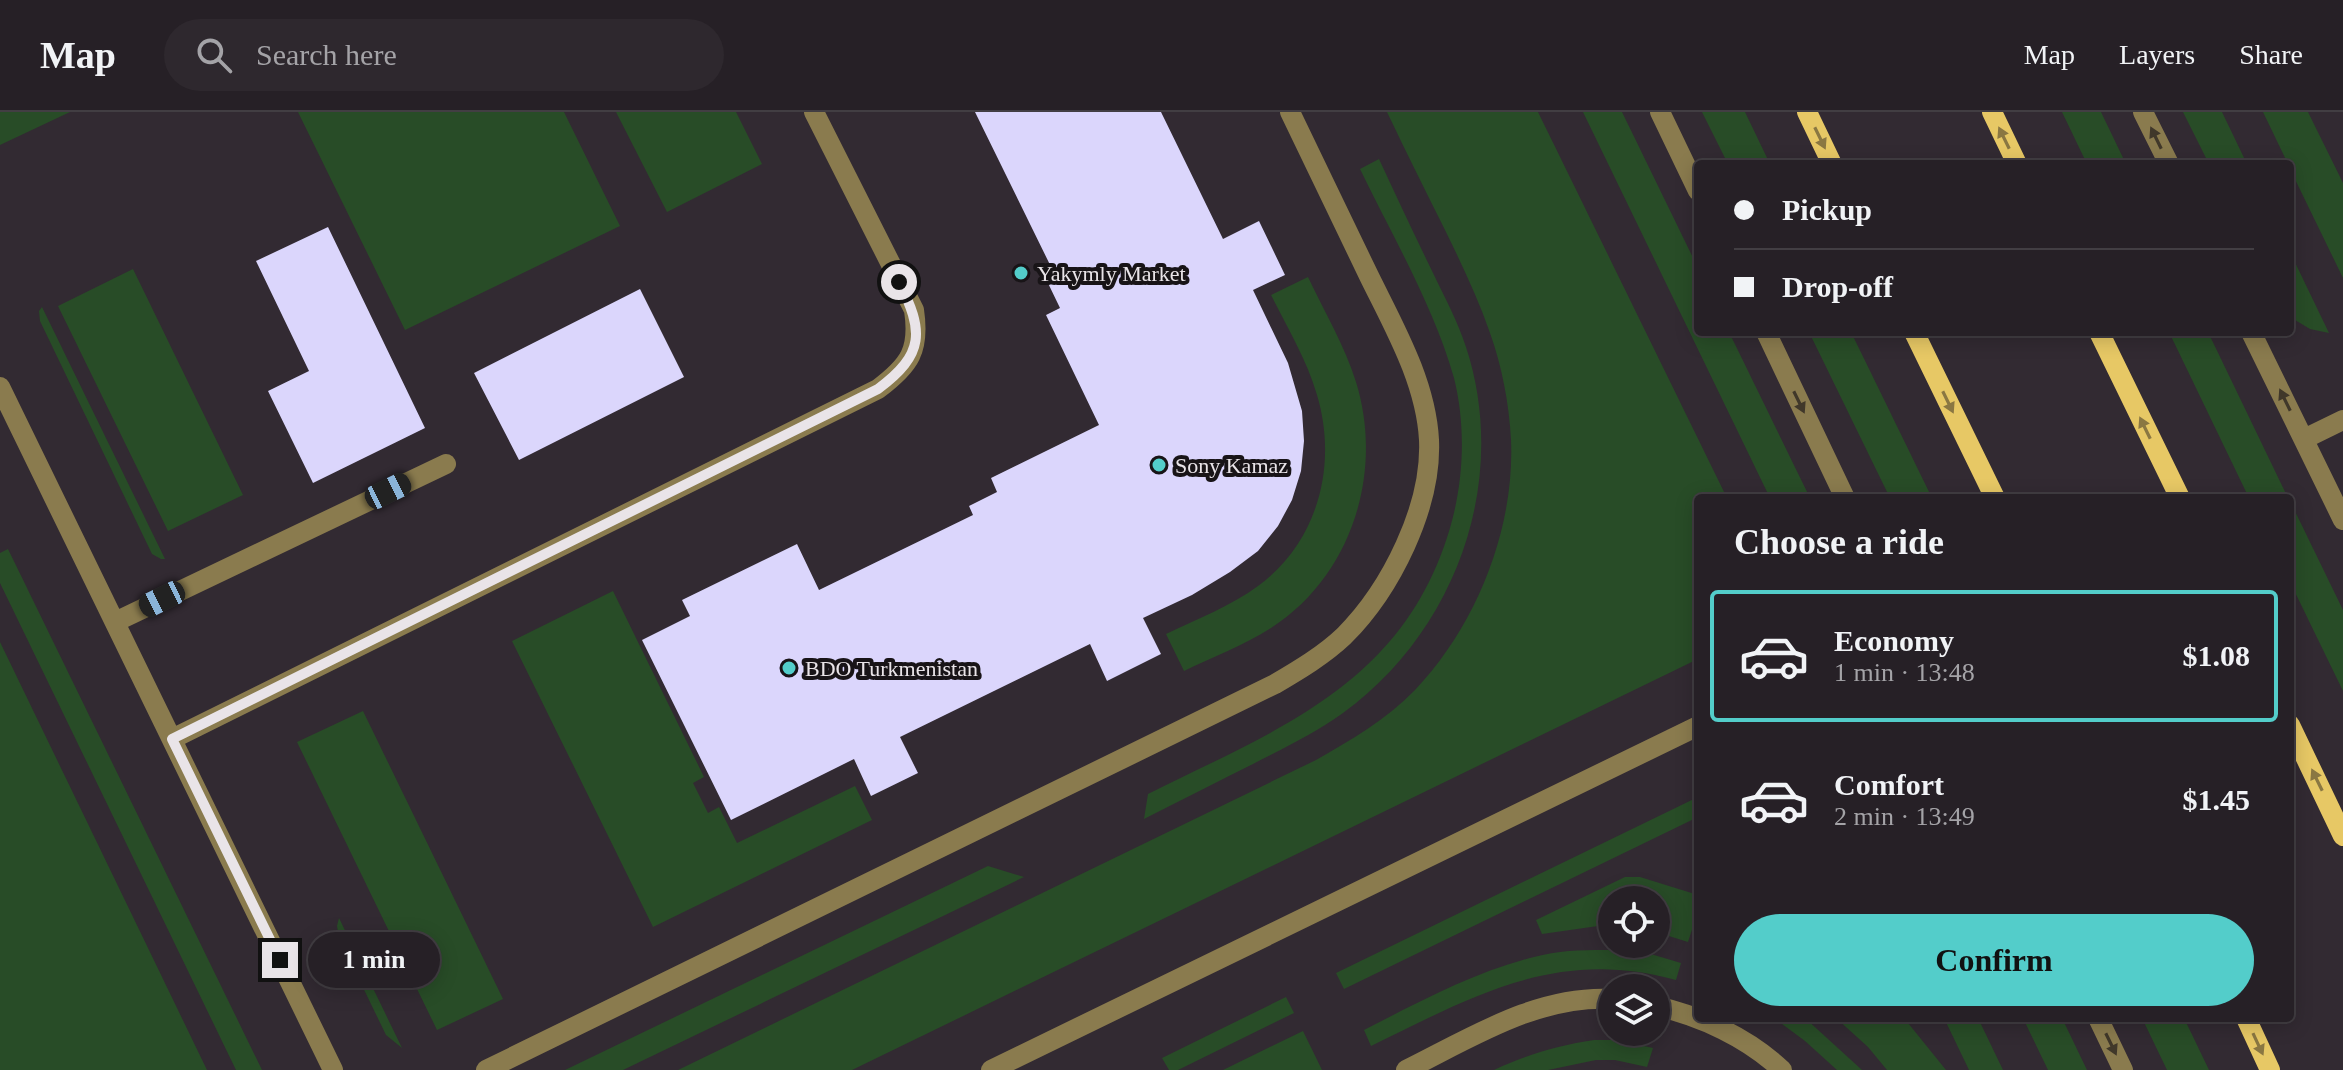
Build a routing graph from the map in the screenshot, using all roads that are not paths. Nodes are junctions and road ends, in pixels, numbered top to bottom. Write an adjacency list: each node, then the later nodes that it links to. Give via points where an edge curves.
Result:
1 (814, 112): 26 (street, via 914,310 917,332 911,358 897,375)
2 (1290, 112): 35 (street, via 1397,334 1419,389 1429,439 1427,474 1408,540 1369,607 1344,636 1275,684)
3 (1660, 112): 10 (street)
4 (1807, 112): 7 (main road, one-way to 7)
5 (1992, 112): 8 (main road, one-way to 5)
6 (2143, 112): 9 (street, one-way to 6)
7 (1830, 160)
8 (2015, 160)
9 (2167, 160)
10 (1694, 183)
11 (1768, 336): 19 (street, one-way to 19)
12 (1916, 336): 20 (main road, one-way to 20)
13 (2101, 336): 21 (main road, one-way to 13)
14 (2253, 336): 17 (street, one-way to 14)
15 (0, 387): 23 (street)
16 (2343, 420): 17 (street)
17 (2304, 439): 22 (street)
18 (446, 464): 23 (street)
19 (1843, 494)
20 (1993, 494)
21 (2178, 494)
22 (2343, 520)
23 (115, 622): 26 (street)
24 (1694, 728): 36 (street)
25 (2294, 733): 27 (main road, one-way to 25)
26 (172, 739): 34 (street)
27 (2343, 836)
28 (1598, 999): 37 (street, via 1522,1014)
29 (1670, 1010): 30 (street)
30 (1694, 1017)
31 (1707, 1022): 38 (street)
32 (2100, 1022): 39 (street, one-way to 39)
33 (2248, 1022): 40 (main road, one-way to 40)
34 (333, 1070)
35 (486, 1070)
36 (991, 1070)
37 (1406, 1070)
38 (1782, 1070)
39 (2123, 1070)
40 (2270, 1070)

